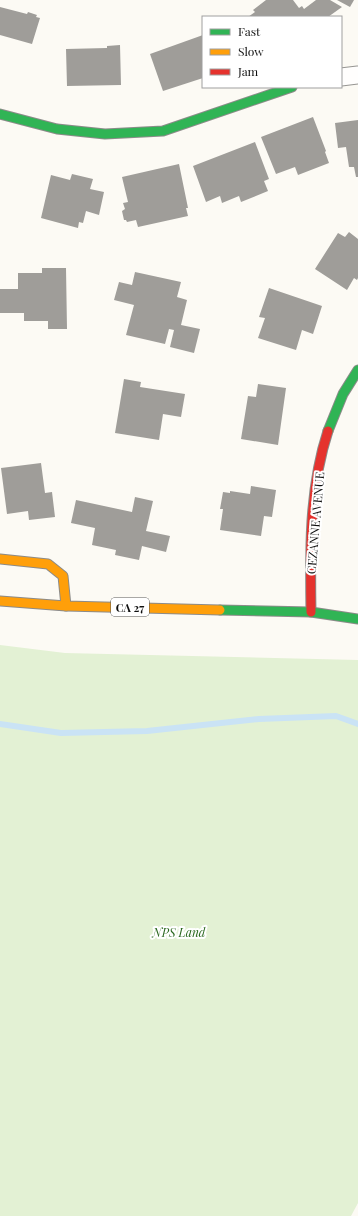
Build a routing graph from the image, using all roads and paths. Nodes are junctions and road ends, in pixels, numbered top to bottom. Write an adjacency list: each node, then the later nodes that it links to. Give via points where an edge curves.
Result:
1 (358, 75): 2 (street)
2 (342, 78)
3 (289, 88): 4 (street, via 163,131 105,134 57,129)
4 (0, 114)
5 (358, 370): 9 (street, CEZANNE AVENUE, via 342,395 327,433 316,480 310,571)
6 (0, 559): 8 (street, via 48,564 63,576)
7 (0, 601): 8 (street, CA 27)
8 (66, 606): 9 (street, CA 27)
9 (311, 612): 10 (street, CA 27)
10 (358, 619)

